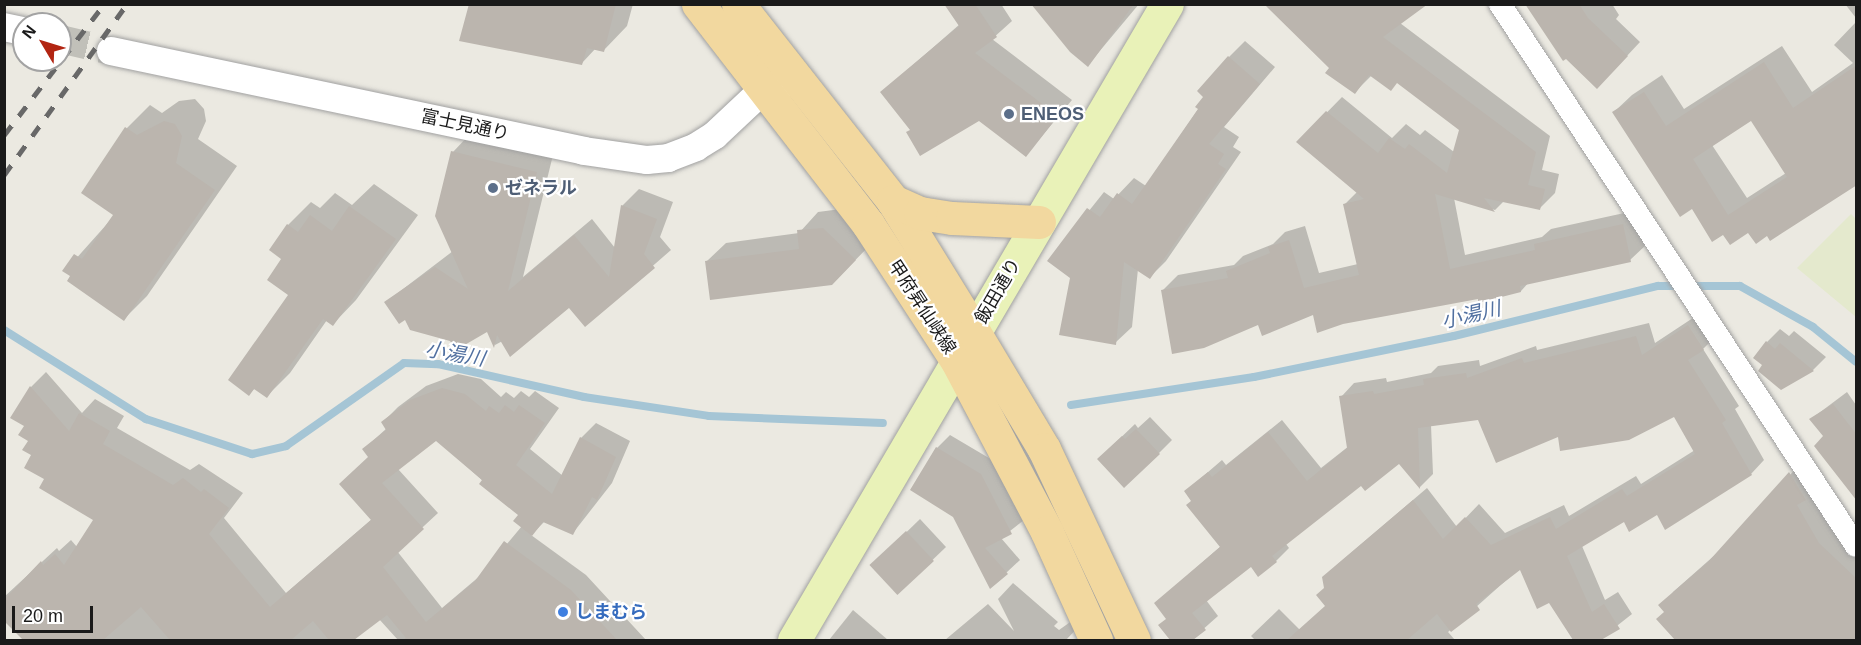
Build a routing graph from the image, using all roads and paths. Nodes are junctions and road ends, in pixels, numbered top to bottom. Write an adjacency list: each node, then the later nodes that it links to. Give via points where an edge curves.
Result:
1 (698, 4): 7 (main road, 甲府昇仙峡線)
2 (738, 4): 6 (main road, 甲府昇仙峡線)
3 (1167, 4): 9 (main road, 飯田通り)
4 (1500, 4): 12 (street)
5 (111, 51): 7 (street, 富士見通り, via 584,151 647,160 668,158 715,135)
6 (796, 79): 7 (street, 富士見通り); 8 (main road, 甲府昇仙峡線)
7 (765, 88): 11 (main road, 甲府昇仙峡線, via 868,224)
8 (892, 201): 9 (main road, via 920,213 952,218); 10 (main road, 甲府昇仙峡線)
9 (1039, 222): 10 (main road, 飯田通り)
10 (974, 332): 11 (main road, 飯田通り); 15 (main road, 甲府昇仙峡線, via 1044,449)
11 (957, 361): 13 (main road, 飯田通り); 14 (main road, 甲府昇仙峡線, via 1047,532)
12 (1857, 546)
13 (795, 640)
14 (1096, 640)
15 (1134, 640)

